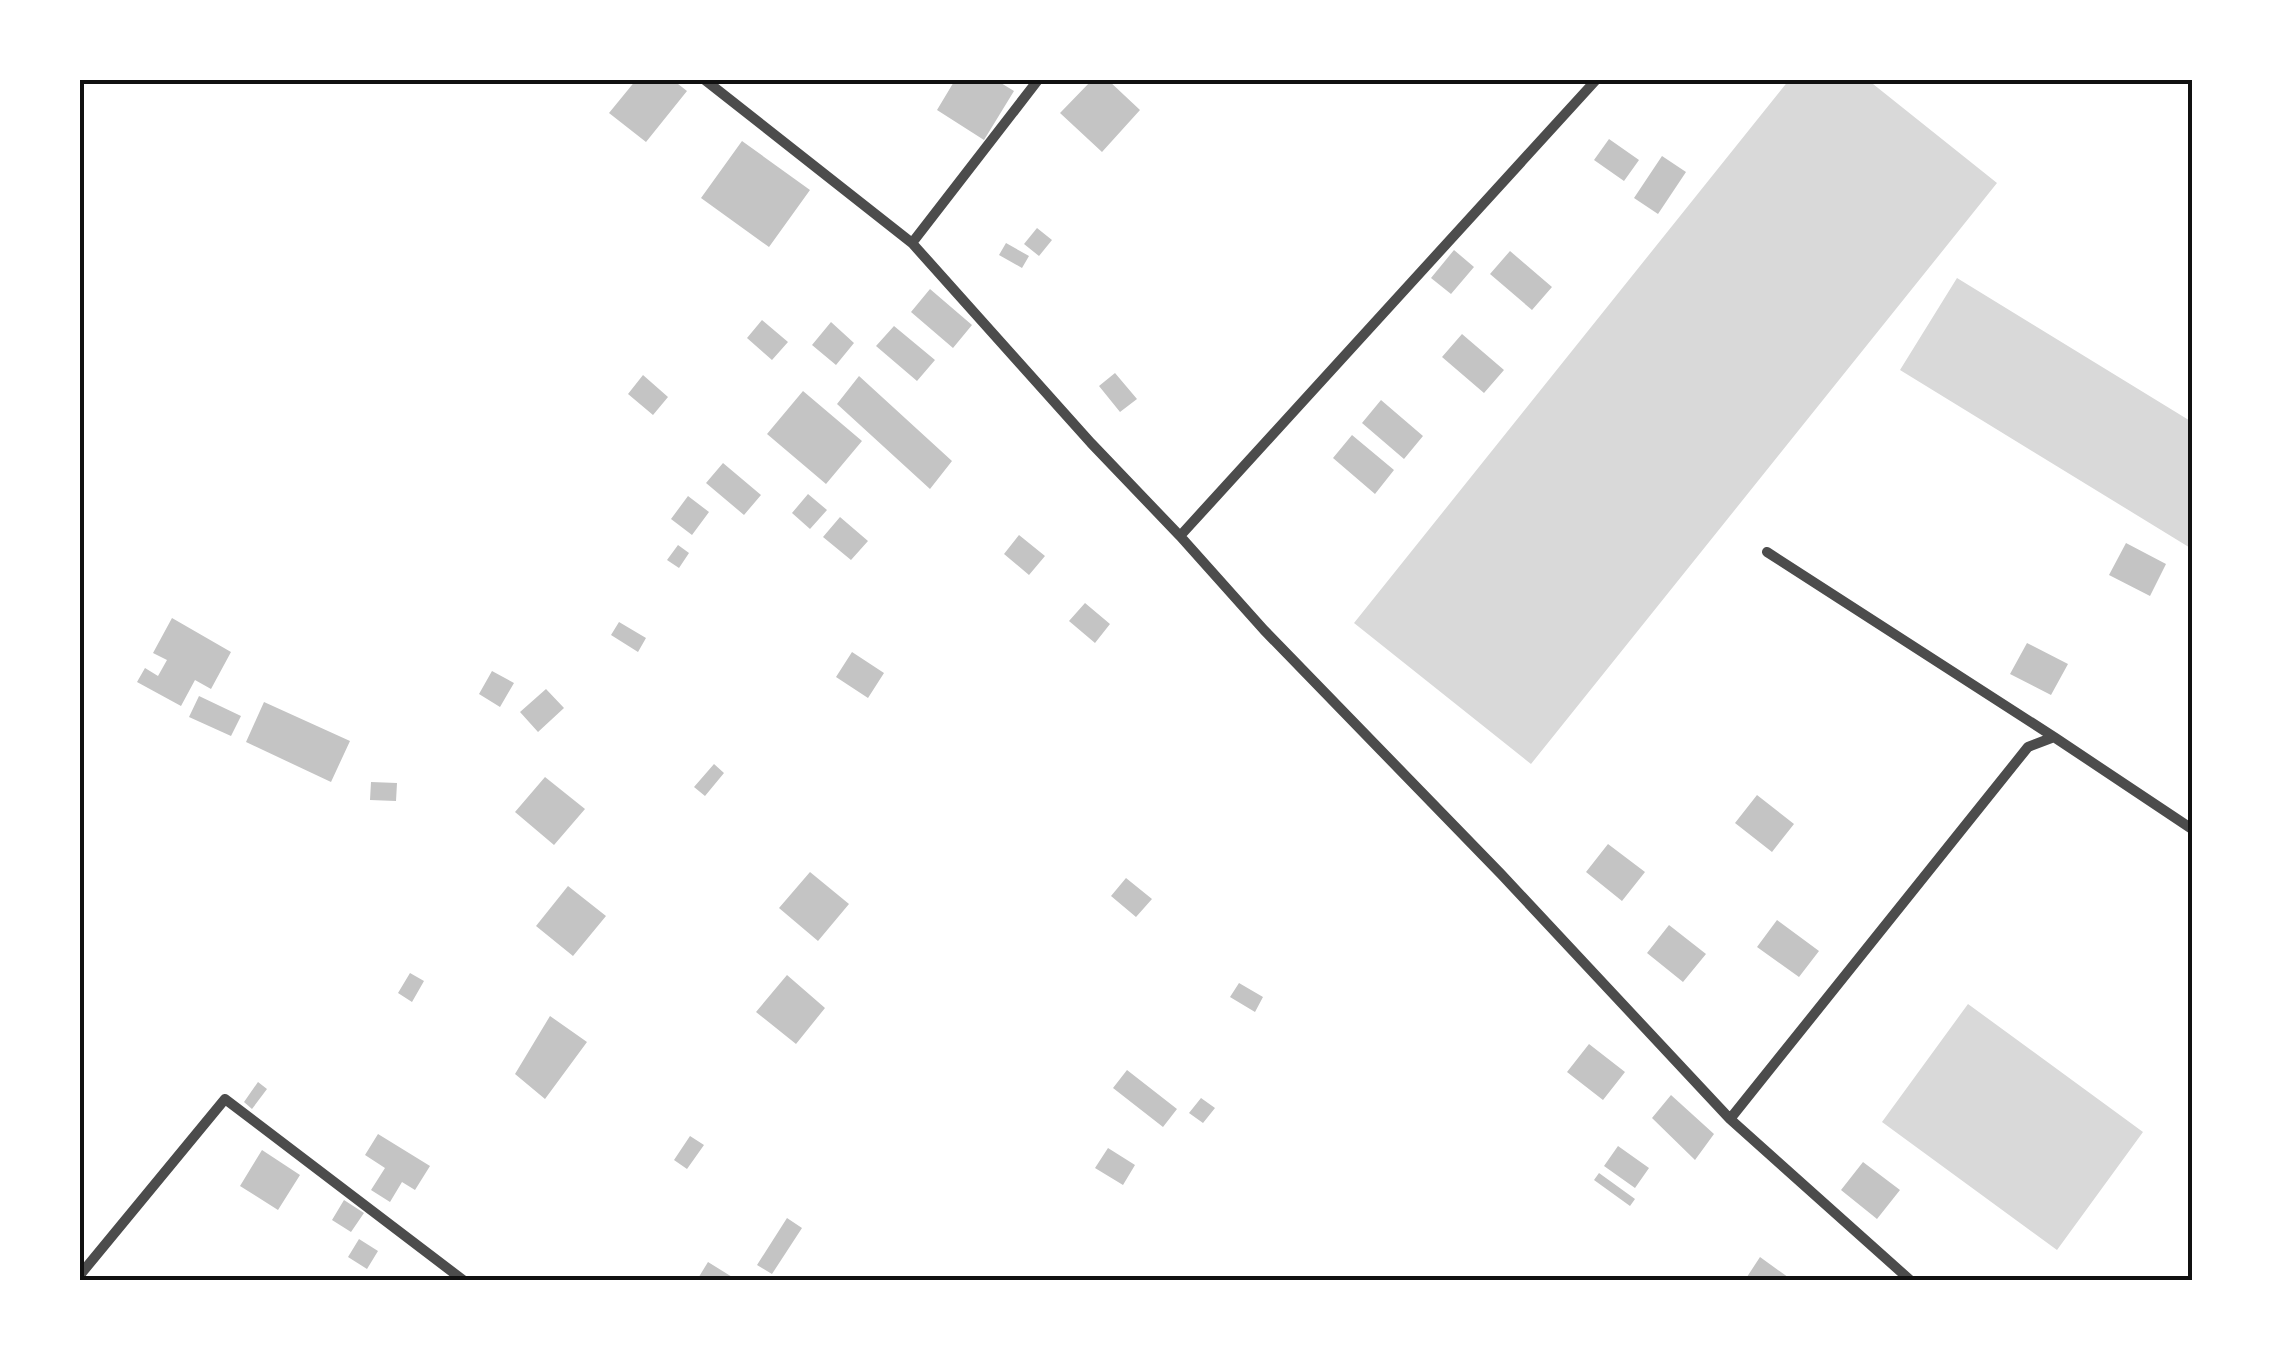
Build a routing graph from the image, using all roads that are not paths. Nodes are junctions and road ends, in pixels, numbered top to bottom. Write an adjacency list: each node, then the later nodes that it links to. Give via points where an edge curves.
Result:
1 (704, 80): 4 (street)
2 (1038, 80): 4 (street)
3 (1596, 80): 5 (street)
4 (912, 243): 5 (street)
5 (1180, 536): 9 (street)
6 (1767, 552): 7 (street)
7 (2054, 738): 8 (street); 9 (street, via 2028,747)
8 (2192, 829)
9 (1730, 1119): 12 (street)
10 (80, 1275): 11 (street, via 226,1099)
11 (462, 1280)
12 (1910, 1280)

